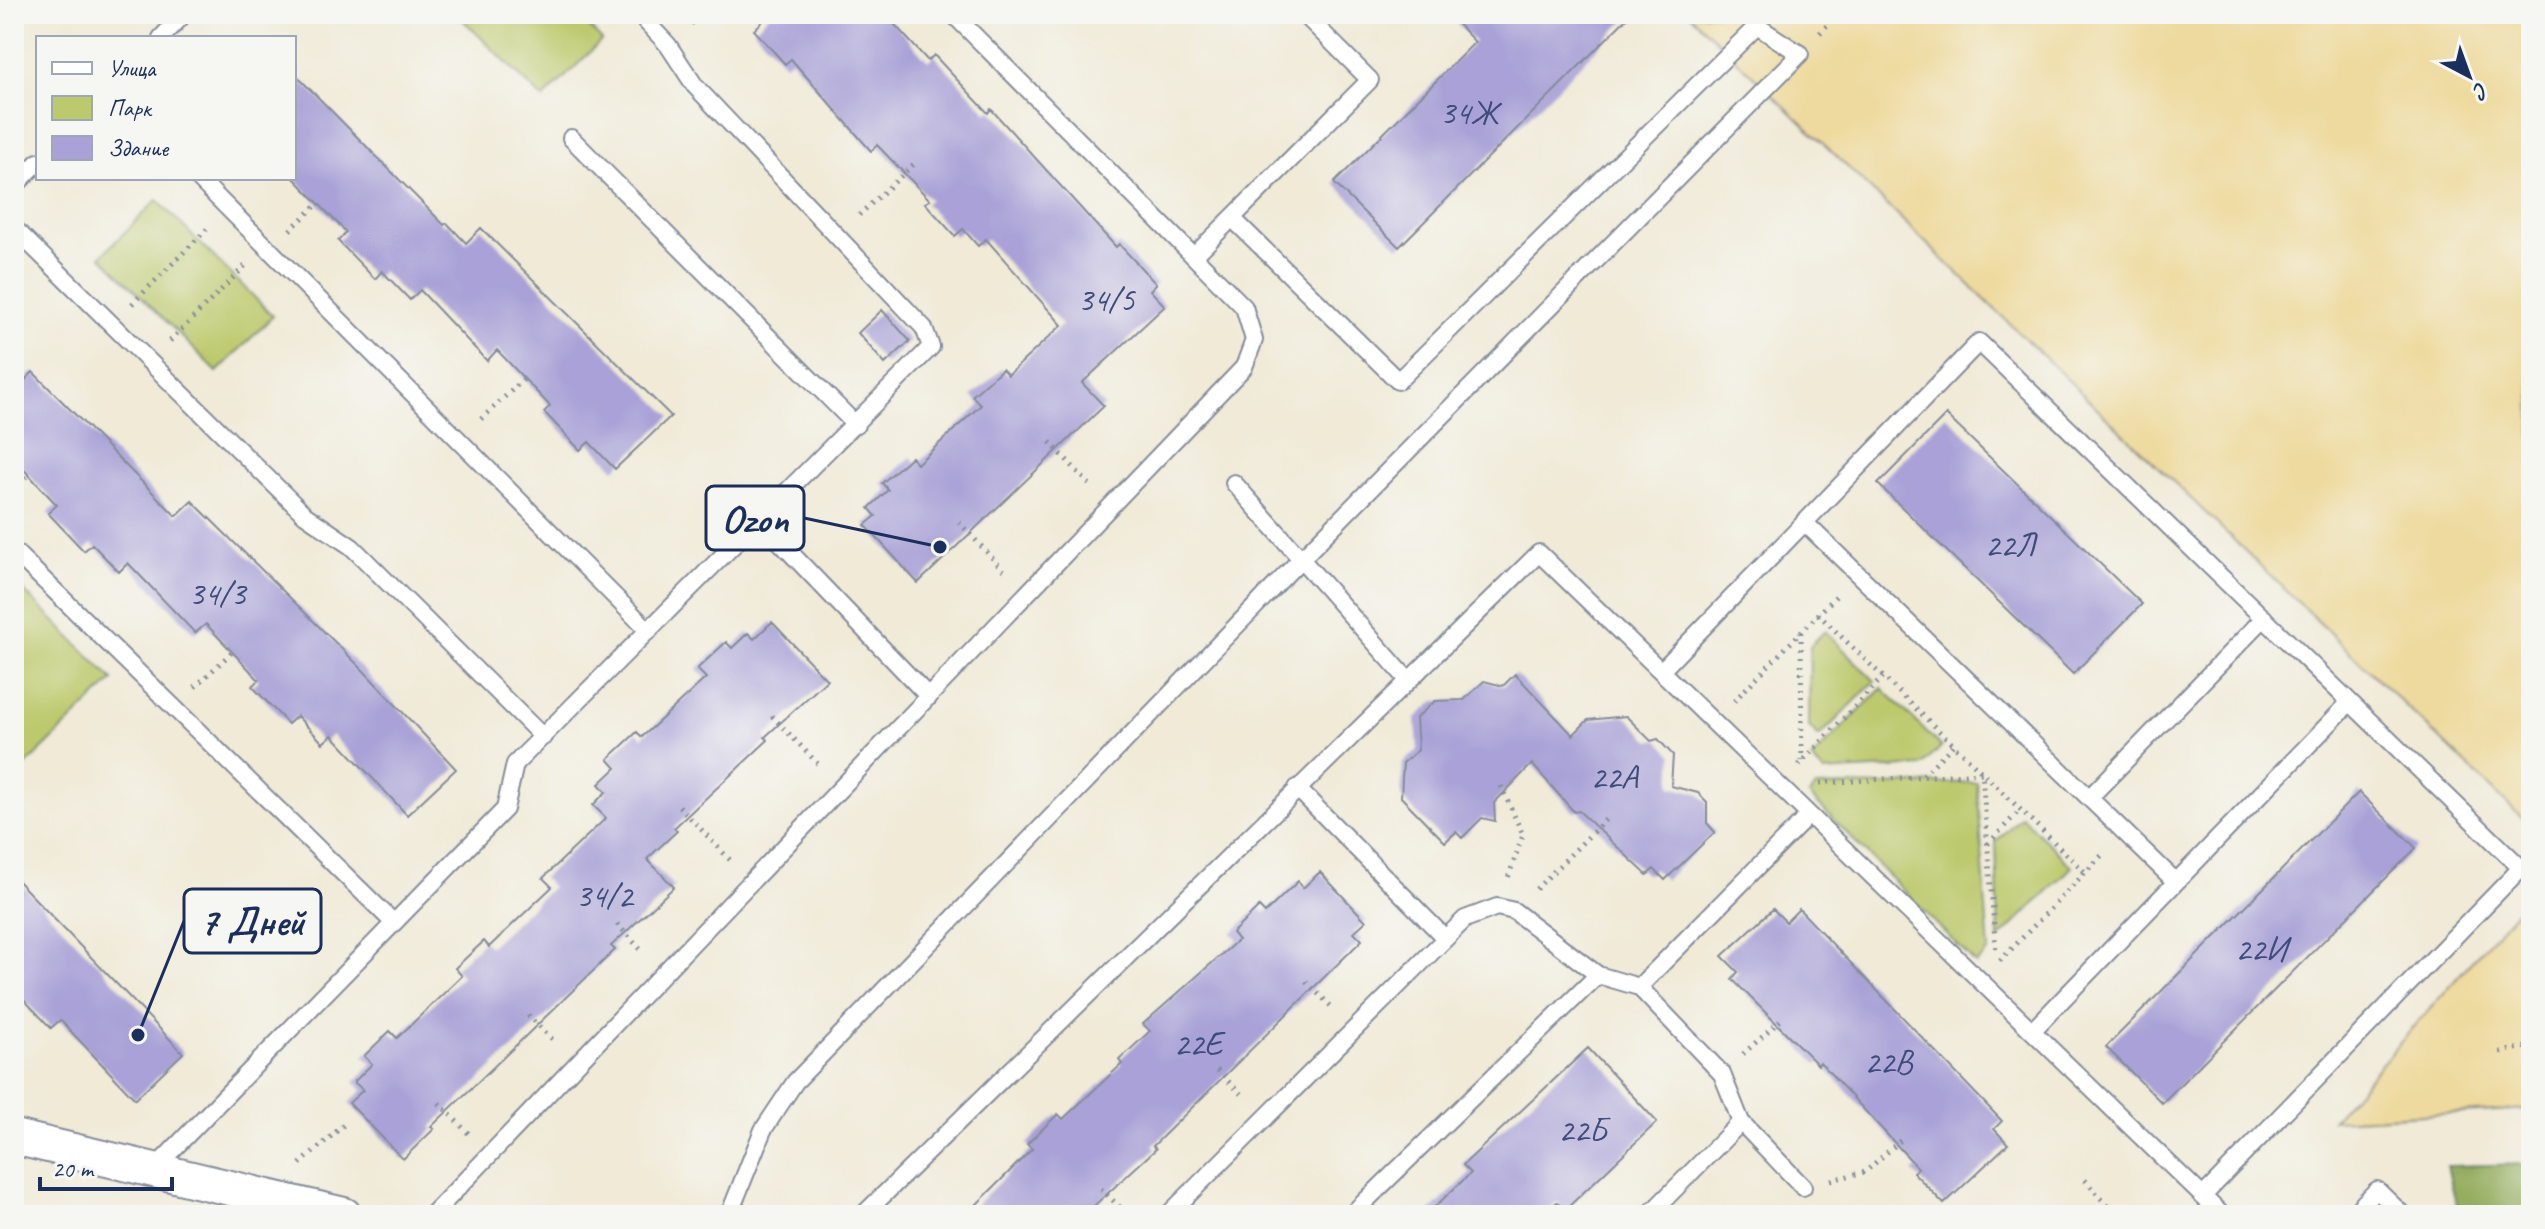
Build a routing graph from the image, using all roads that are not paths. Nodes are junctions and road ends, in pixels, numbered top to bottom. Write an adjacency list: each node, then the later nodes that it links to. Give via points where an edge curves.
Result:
1 (184, 14): 5 (lane)
2 (639, 14): 14 (lane, via 695,86 930,338 926,357)
3 (953, 14): 13 (lane)
4 (1304, 14): 11 (lane, via 1370,80)
5 (163, 36)
6 (571, 138): 14 (lane)
7 (14, 158): 8 (lane)
8 (33, 167): 10 (lane)
9 (200, 180): 21 (lane)
10 (14, 187)
11 (1232, 218): 13 (lane); 19 (lane, via 1398,381 1757,26 1800,54)
12 (14, 228): 26 (lane, via 305,515 352,547)
13 (1194, 256): 24 (lane, via 1244,307 1254,340 1244,367)
14 (856, 425): 16 (lane)
15 (1234, 483): 19 (lane)
16 (760, 521): 21 (lane); 24 (lane)
17 (1804, 522): 20 (lane, via 1979,342); 22 (lane); 28 (lane)
18 (14, 551): 31 (lane)
19 (1301, 559): 23 (lane); 43 (lane, via 795,1082 763,1130)
20 (2264, 618): 25 (lane); 28 (lane)
21 (649, 631): 26 (lane)
22 (1661, 671): 23 (lane, via 1539,553); 29 (lane)
23 (1407, 679): 27 (lane)
24 (929, 697): 42 (lane)
25 (2350, 702): 30 (lane); 40 (lane, via 2521,868)
26 (543, 737): 31 (lane, via 515,764 505,809)
27 (1297, 788): 32 (lane); 44 (lane)
28 (2089, 798): 30 (lane)
29 (1809, 815): 34 (lane); 35 (lane)
30 (2176, 882): 35 (lane)
31 (394, 923): 38 (lane)
32 (1445, 938): 33 (lane, via 1465,919 1497,907 1514,911); 45 (lane)
33 (1598, 975): 34 (lane); 46 (lane)
34 (1639, 987): 36 (lane, via 1722,1074)
35 (2032, 1031): 40 (lane)
36 (1741, 1122): 39 (lane); 47 (lane)
37 (20, 1134): 38 (street)
38 (153, 1170): 41 (street)
39 (1803, 1187)
40 (2203, 1196): 48 (lane)
41 (344, 1215)
42 (432, 1215)
43 (729, 1215)
44 (863, 1215)
45 (1168, 1215)
46 (1351, 1215)
47 (1649, 1215)
48 (2222, 1215)
49 (2352, 1215): 50 (lane, via 2377,1190)
50 (2403, 1215)

